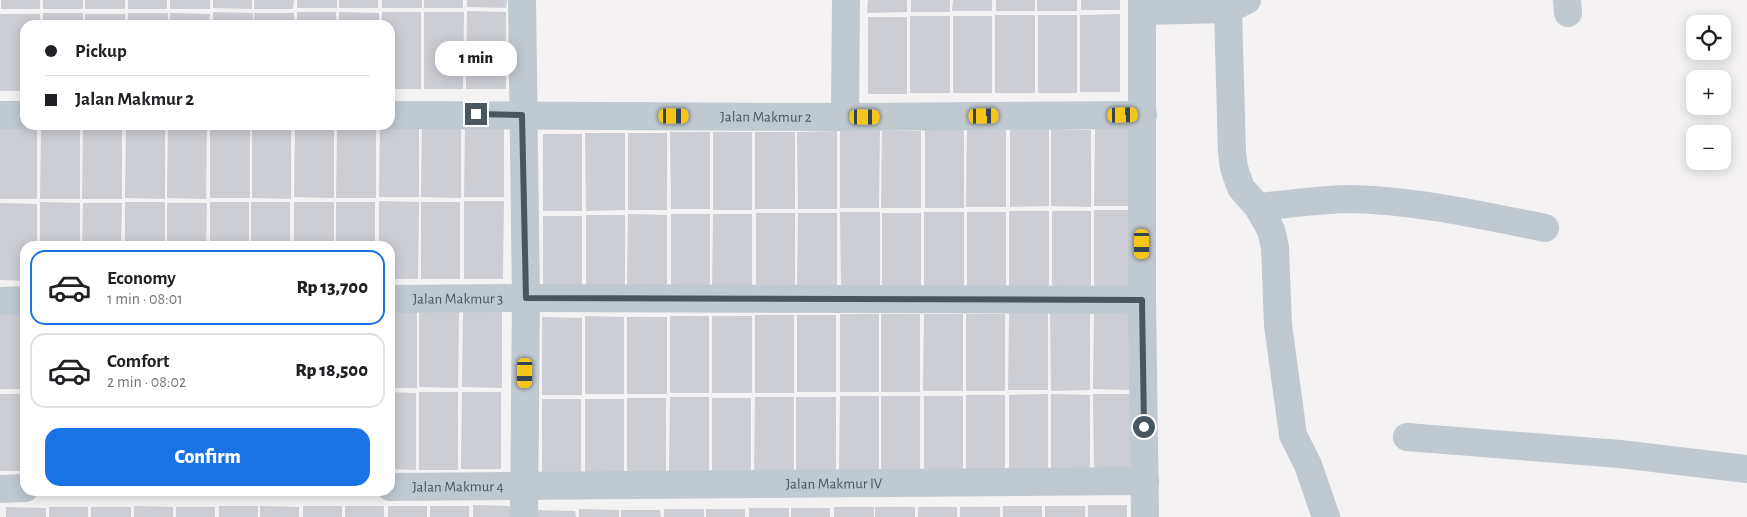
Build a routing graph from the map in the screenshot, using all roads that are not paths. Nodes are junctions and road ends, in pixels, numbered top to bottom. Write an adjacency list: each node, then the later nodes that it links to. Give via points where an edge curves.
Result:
1 (522, 0): 8 (street)
2 (846, 0): 10 (street)
3 (1238, 5): 4 (street); 11 (street, via 1234,168 1241,188)
4 (1142, 6): 9 (street)
5 (0, 115): 6 (street)
6 (20, 115)
7 (395, 115): 8 (street, Jalan Makmur 2)
8 (522, 115): 10 (street, Jalan Makmur 2); 13 (street)
9 (1143, 115): 10 (street, Jalan Makmur 2); 17 (street)
10 (845, 117)
11 (1258, 207): 12 (street, via 1352,199 1412,203); 27 (street, via 1271,230 1275,247 1278,325 1293,434)
12 (1545, 228)
13 (526, 298): 14 (street, Jalan Makmur 3); 17 (street, Jalan Makmur 3); 21 (street)
14 (395, 299)
15 (0, 300): 16 (street)
16 (20, 300)
17 (1142, 300): 20 (street)
18 (1407, 437): 19 (street, via 1620,454)
19 (1747, 469)
20 (1145, 481): 21 (street, Jalan Makmur IV); 26 (street)
21 (524, 486): 22 (street, Jalan Makmur 4); 25 (street)
22 (395, 487)
23 (20, 488): 24 (street)
24 (0, 489)
25 (524, 517)
26 (1146, 517)
27 (1326, 517)

